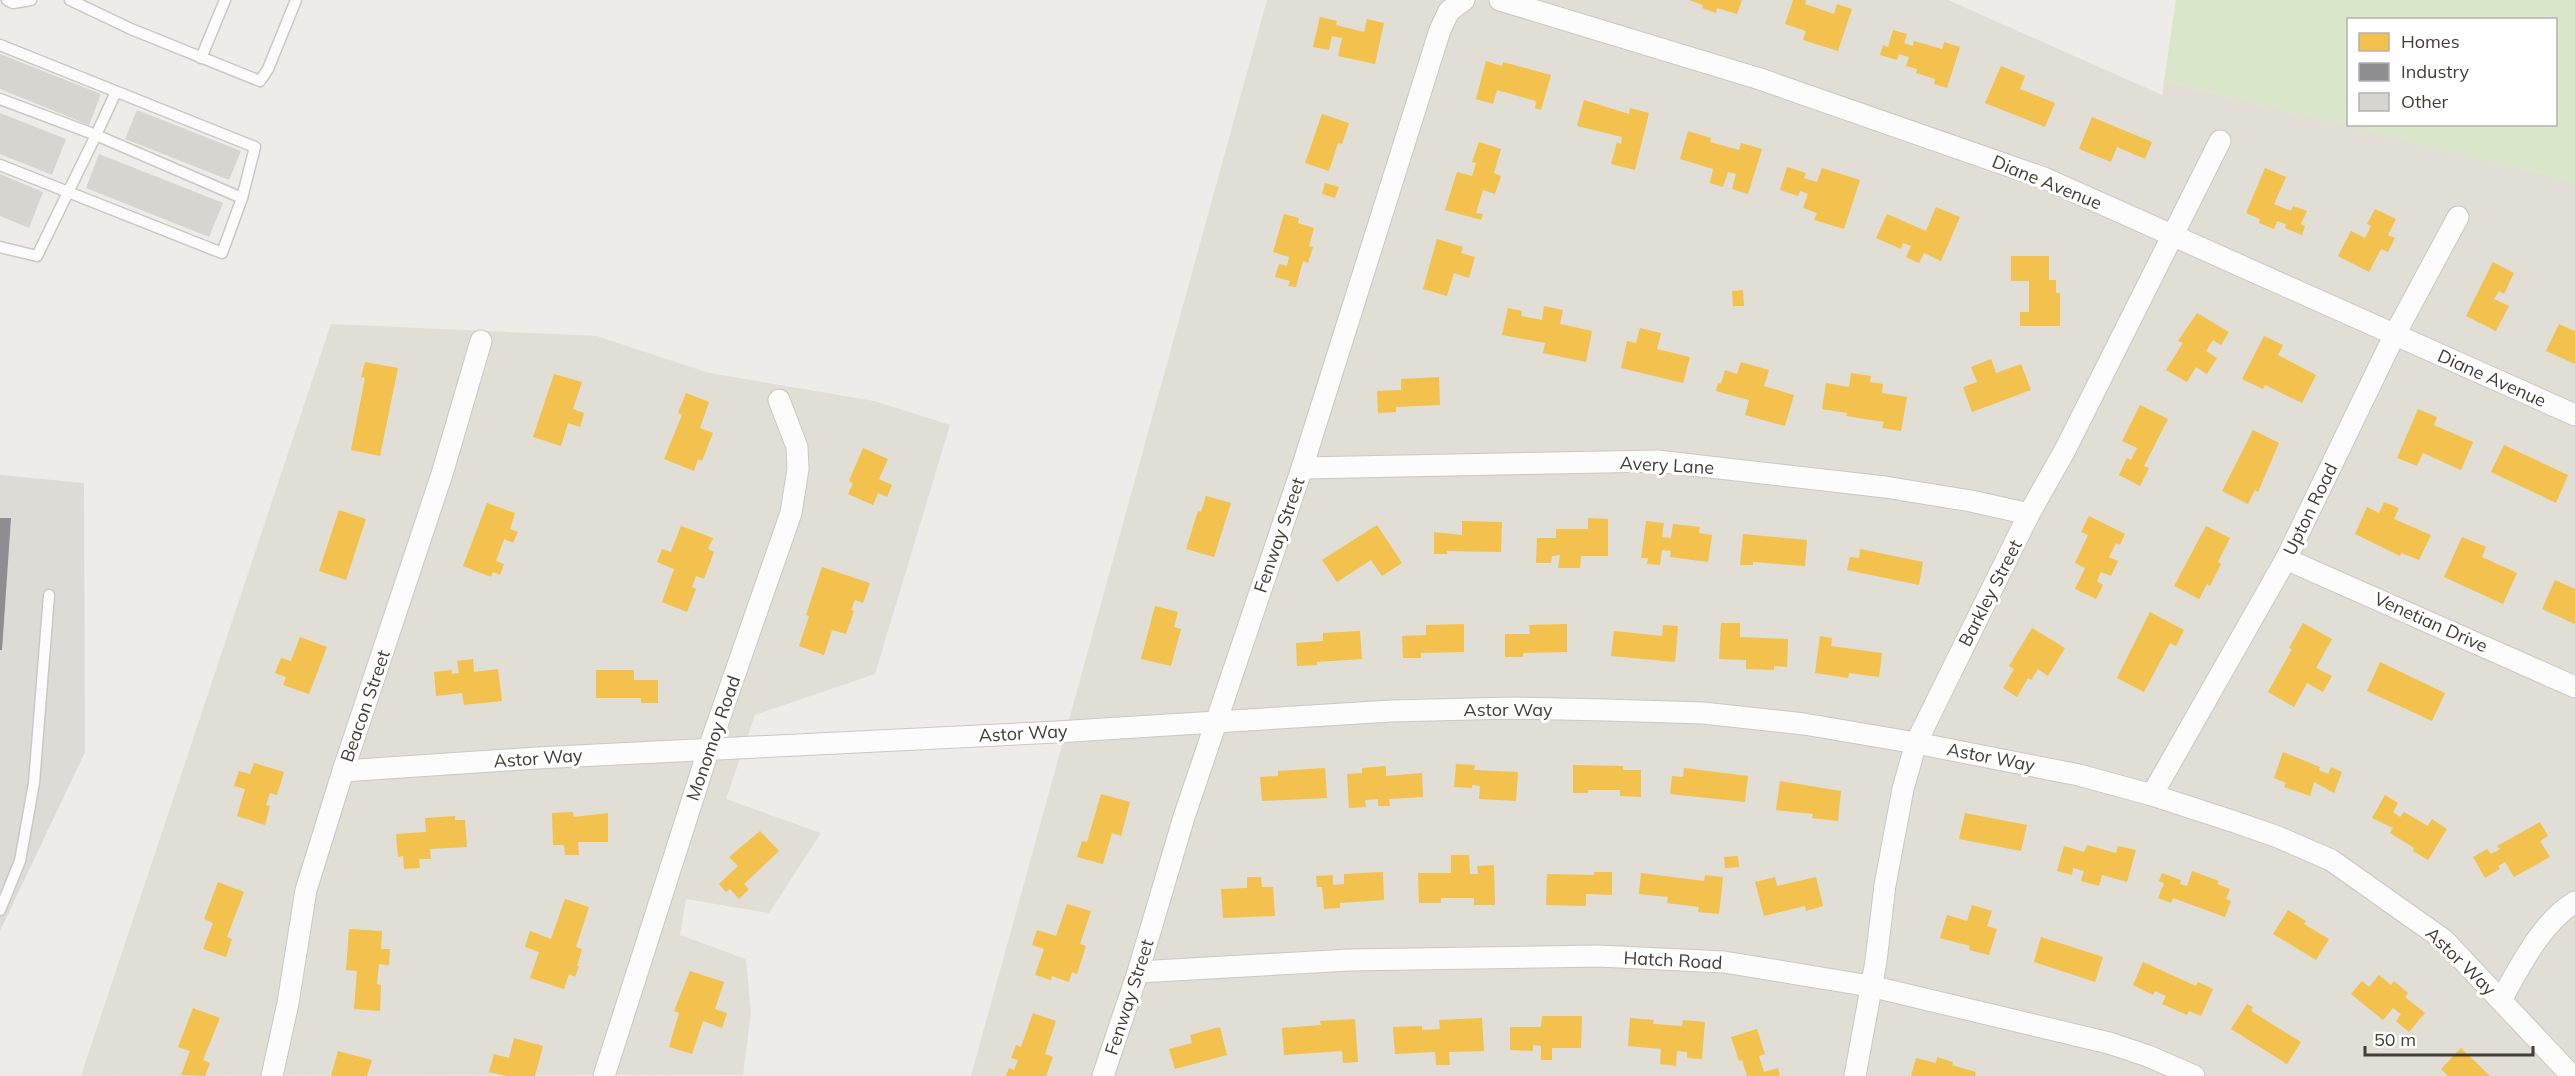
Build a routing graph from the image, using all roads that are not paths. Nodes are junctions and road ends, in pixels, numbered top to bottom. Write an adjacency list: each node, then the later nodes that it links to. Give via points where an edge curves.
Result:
1 (7, 0): 2 (lane)
2 (31, 0)
3 (70, 0): 9 (lane)
4 (225, 0): 9 (lane)
5 (296, 0): 9 (lane, via 260,81)
6 (1464, 0): 24 (street, Fenway Street, via 1449,11 1440,30)
7 (1500, 0): 18 (street, Diane Avenue, via 1760,79 2044,178)
8 (0, 45): 10 (lane)
9 (201, 57)
10 (116, 92): 12 (lane); 16 (lane, via 255,147)
11 (0, 99): 12 (lane)
12 (96, 135): 15 (lane); 16 (lane)
13 (2220, 141): 18 (street, Barkley Street)
14 (0, 165): 15 (lane)
15 (68, 193): 16 (lane, via 222,253); 19 (lane, via 37,256)
16 (242, 198)
17 (2458, 217): 20 (street, Upton Road)
18 (2174, 236): 20 (street, Diane Avenue); 25 (street, Barkley Street)
19 (0, 247)
20 (2395, 334): 23 (street, Diane Avenue); 26 (street, Upton Road)
21 (481, 341): 32 (street, Beacon Street, via 442,474)
22 (779, 400): 31 (street, Monomoy Road, via 797,447 791,513)
23 (2575, 415)
24 (1302, 468): 25 (street, Avery Lane, via 1657,461 1885,488); 29 (street, Fenway Street)
25 (2029, 514): 30 (street, Barkley Street)
26 (2286, 559): 28 (street, Venetian Drive); 33 (street, Upton Road)
27 (49, 595): 35 (lane, via 34,783 20,861)
28 (2575, 687)
29 (1217, 721): 30 (street, Astor Way, via 1513,708 1703,713); 31 (street, Astor Way); 36 (street, Fenway Street)
30 (1916, 743): 33 (street, Astor Way); 37 (street, Barkley Street, via 1903,789)
31 (709, 748): 32 (street, Astor Way); 40 (street, Monomoy Road)
32 (343, 771): 39 (street, Beacon Street, via 306,890)
33 (2152, 795): 38 (street, Astor Way, via 2278,837 2331,860 2444,940)
34 (2575, 902): 38 (street, via 2562,910 2528,953)
35 (0, 910)
36 (1138, 972): 37 (street, Hatch Road, via 1349,960 1598,956 1724,962); 41 (street, Fenway Street)
37 (1870, 986): 42 (street, Barkley Street); 43 (street, Hatch Road, via 2109,1043)
38 (2501, 1000): 44 (street, Astor Way)
39 (272, 1076)
40 (604, 1076)
41 (1103, 1076)
42 (1855, 1076)
43 (2194, 1076)
44 (2572, 1076)

